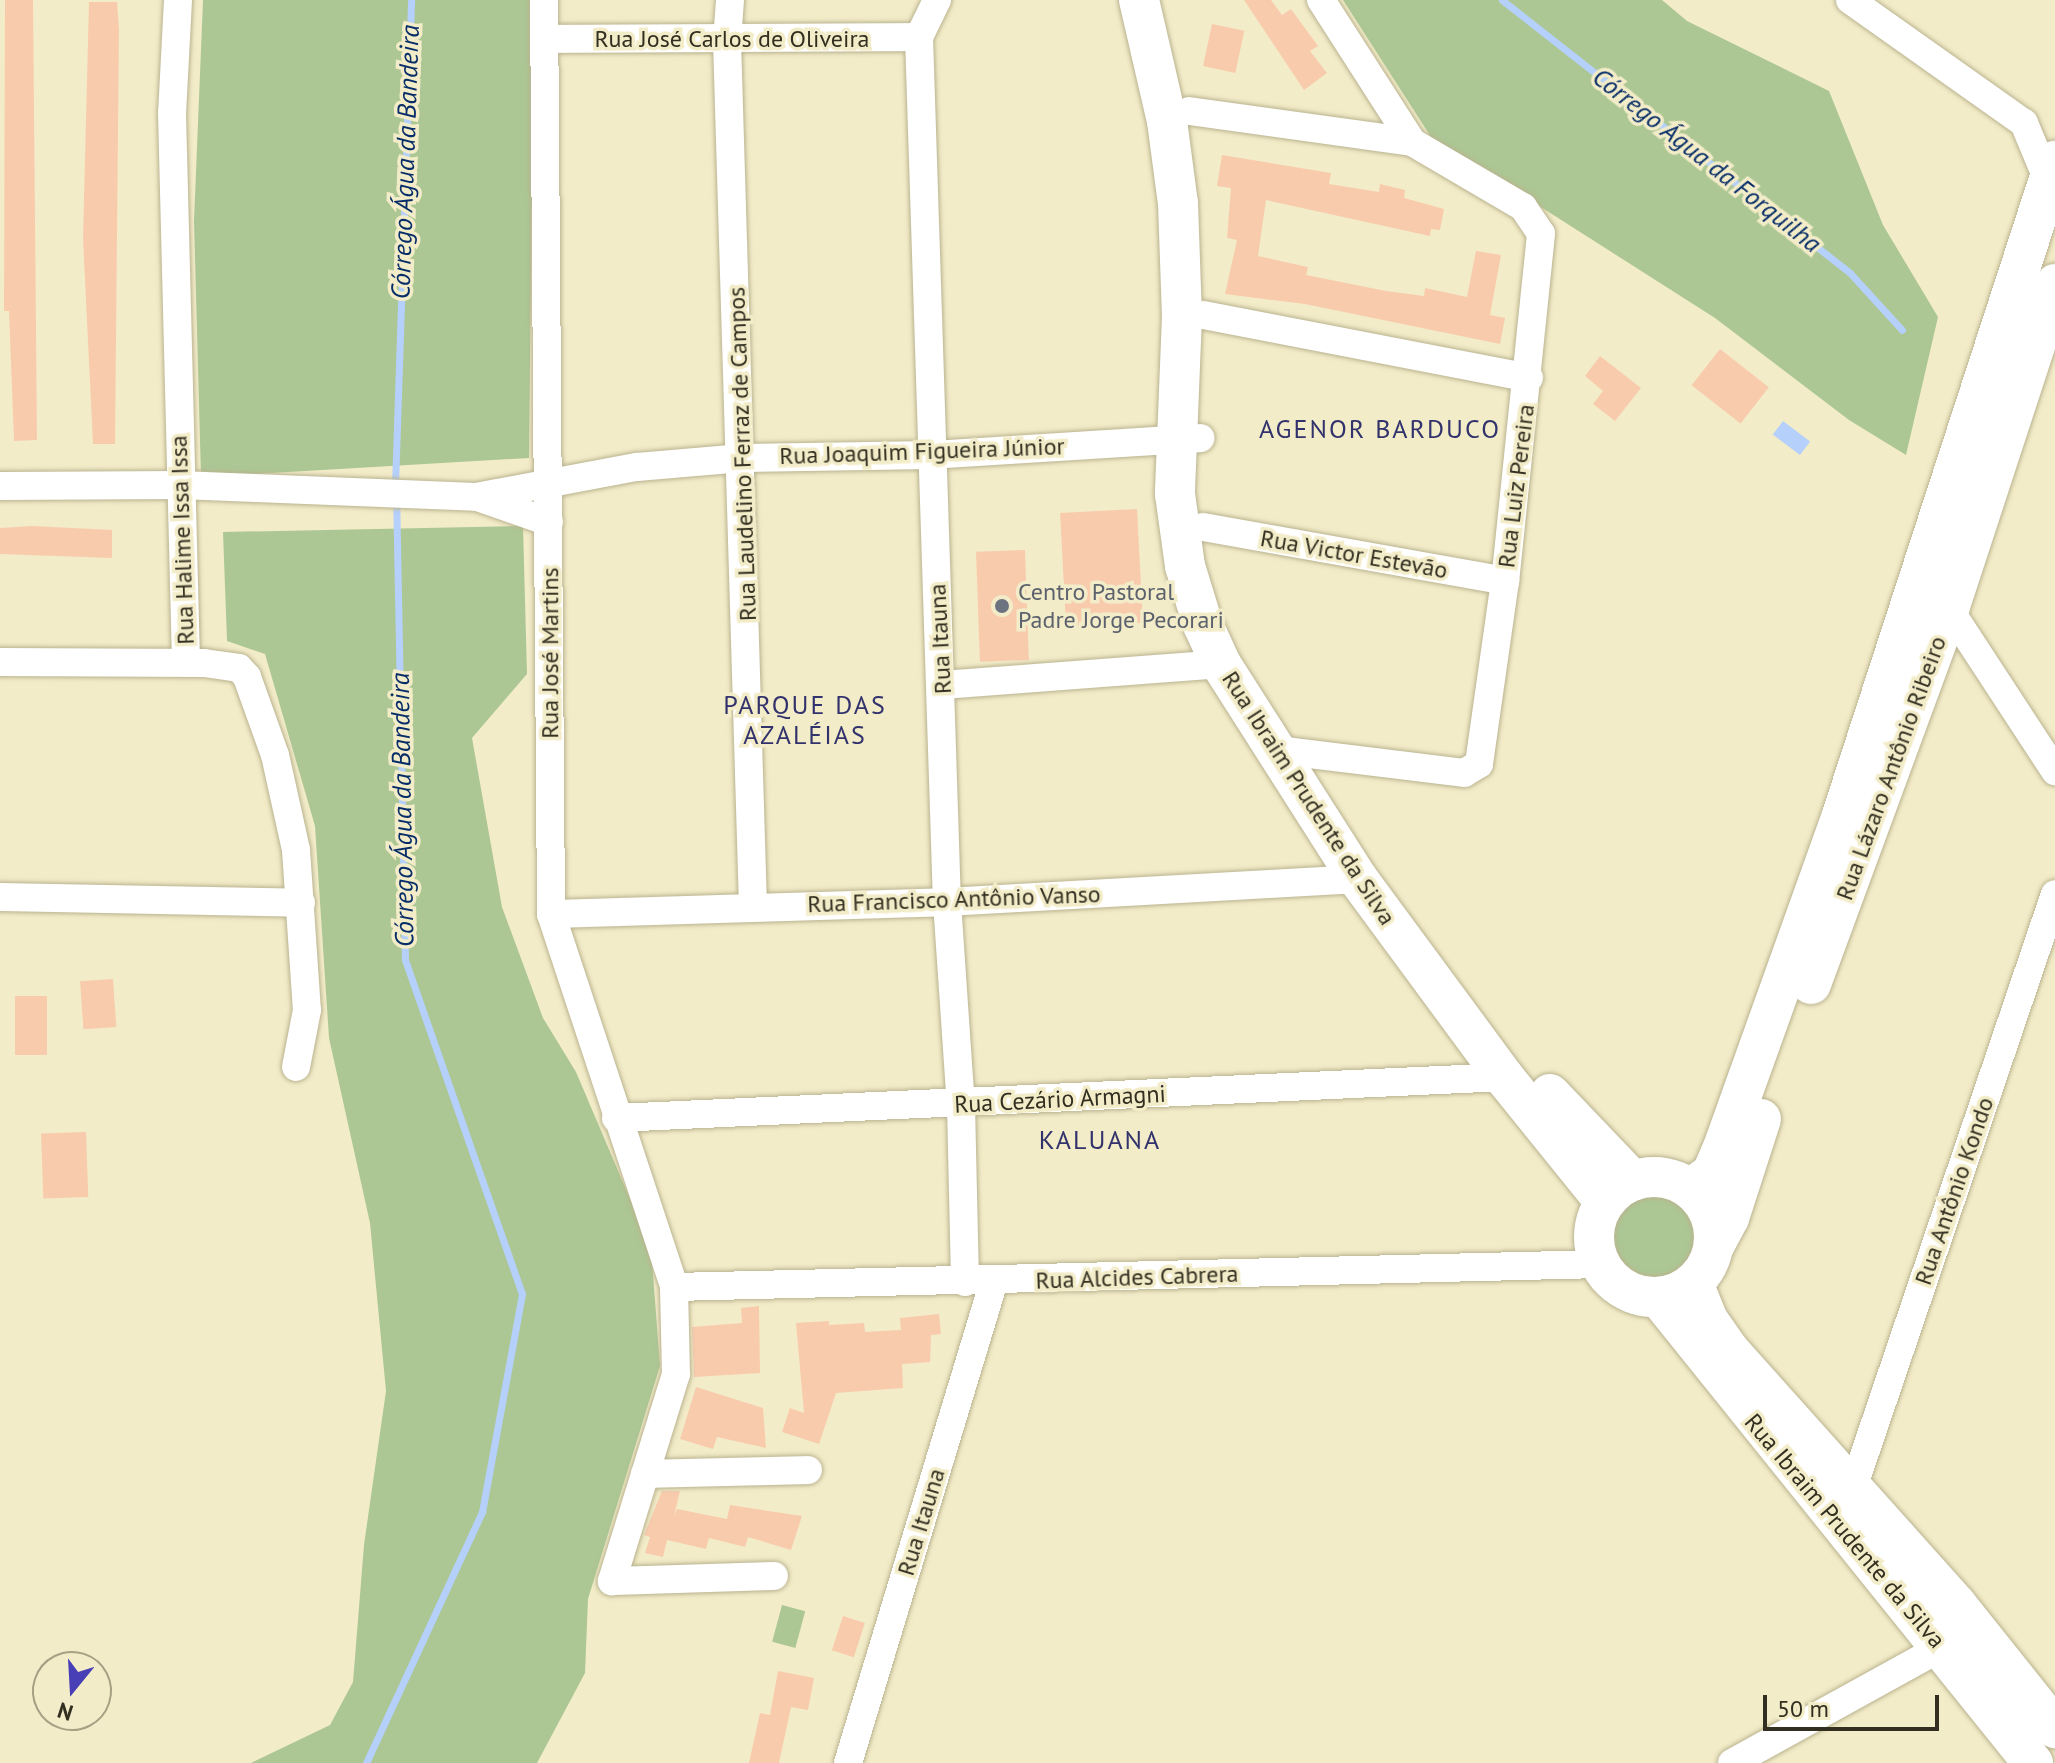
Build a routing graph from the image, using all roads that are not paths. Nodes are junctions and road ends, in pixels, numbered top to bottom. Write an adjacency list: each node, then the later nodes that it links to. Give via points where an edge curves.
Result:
1 (178, 0): 22 (street, Rua Halime Issa Issa, via 172,113)
2 (544, 0): 10 (street, Rua José Martins)
3 (730, 0): 11 (street, Rua Laudelino Ferraz de Campos)
4 (937, 0): 9 (street, Rua Itauna)
5 (1139, 0): 18 (street, Rua Ibraim Prudente da Silva, via 1167,121 1178,203)
6 (1163, 0): 12 (street, Rua Ibraim Prudente da Silva)
7 (1321, 0): 13 (street)
8 (1850, 0): 14 (street, via 2024,123)
9 (919, 37): 11 (street, Rua José Carlos de Oliveira); 19 (street, Rua Itauna)
10 (544, 39): 11 (street, Rua José Carlos de Oliveira); 21 (street, Rua José Martins)
11 (727, 41): 20 (street, Rua Laudelino Ferraz de Campos)
12 (1189, 111): 13 (street); 16 (street, Rua Ibraim Prudente da Silva)
13 (1412, 142): 17 (street, Rua Luiz Pereira, via 1523,207 1537,222 1542,245)
14 (2053, 180): 28 (street)
15 (2055, 284): 28 (street, Rua Lázaro Antônio Ribeiro)
16 (1203, 315): 17 (street); 18 (street, Rua Ibraim Prudente da Silva)
17 (1529, 378): 27 (street, Rua Luiz Pereira)
18 (1187, 437): 19 (street, Rua Joaquim Figueira Júnior); 26 (street, Rua Ibraim Prudente da Silva); 31 (street, Rua Ibraim Prudente da Silva, via 1175,494 1187,577)
19 (931, 455): 20 (street, Rua Joaquim Figueira Júnior); 32 (street, Rua Itauna)
20 (743, 458): 21 (street, Rua Joaquim Figueira Júnior); 40 (street, Rua Laudelino Ferraz de Campos)
21 (549, 482): 24 (street, Rua Joaquim Figueira Júnior); 25 (street, Rua José Martins)
22 (180, 485): 23 (street); 24 (street); 30 (street, Rua Halime Issa Issa)
23 (0, 486)
24 (476, 497): 25 (street)
25 (549, 522): 41 (street, Rua José Martins)
26 (1203, 527): 27 (street, Rua Victor Estevão); 33 (street, Rua Ibraim Prudente da Silva, via 1226,616)
27 (1505, 581): 33 (street, Rua Luiz Pereira, via 1476,770 1464,773)
28 (1932, 603): 34 (street); 46 (street, via 1725,1142 1712,1173); 48 (street, Rua Lázaro Antônio Ribeiro, via 1729,1218)
29 (0, 662): 30 (street)
30 (186, 663): 39 (street, Rua Halime Issa Issa, via 239,668 256,693 290,819)
31 (1221, 664): 32 (street); 33 (street, Rua Ibraim Prudente da Silva)
32 (943, 685): 38 (street, Rua Itauna)
33 (1290, 750): 35 (street, Rua Ibraim Prudente da Silva); 47 (street, Rua Ibraim Prudente da Silva)
34 (2055, 771)
35 (1358, 879): 38 (street, Rua Francisco Antônio Vanso); 43 (street, Rua Ibraim Prudente da Silva)
36 (2055, 894): 56 (street, Rua Antônio Kondo)
37 (0, 897): 39 (street)
38 (947, 902): 40 (street, Rua Francisco Antônio Vanso); 44 (street, Rua Itauna)
39 (301, 903): 42 (street, Rua Halime Issa Issa, via 307,1010)
40 (753, 908): 41 (street, Rua Francisco Antônio Vanso)
41 (551, 914): 45 (street, Rua José Martins)
42 (296, 1067)
43 (1504, 1077): 44 (street, Rua Cezário Armagni); 47 (street, Rua Ibraim Prudente da Silva)
44 (961, 1105): 45 (street, Rua Cezário Armagni); 51 (street, Rua Itauna)
45 (616, 1118): 52 (street, Rua José Martins)
46 (1690, 1189): 47 (street, via 1672,1180); 48 (street, via 1712,1219)
47 (1619, 1192): 49 (street, via 1594,1230)
48 (1714, 1246): 53 (street, via 1706,1269)
49 (1600, 1264): 50 (street, Rua Alcides Cabrera); 53 (street, via 1627,1291)
50 (994, 1281): 51 (street, Rua Alcides Cabrera); 60 (street, Rua Itauna)
51 (965, 1282): 52 (street, Rua Alcides Cabrera)
52 (674, 1287): 55 (street, Rua José Martins, via 676,1374)
53 (1676, 1290): 56 (street, Rua Ibraim Prudente da Silva); 58 (street, Rua Ibraim Prudente da Silva, via 1747,1414 1836,1514)
54 (808, 1470): 55 (street)
55 (645, 1474): 57 (street, Rua José Martins, via 612,1581)
56 (1853, 1488): 59 (street, Rua Ibraim Prudente da Silva, via 1970,1620)
57 (774, 1576)
58 (1942, 1647): 61 (street); 62 (street, Rua Ibraim Prudente da Silva)
59 (2055, 1728)
60 (848, 1763)
61 (1732, 1763)
62 (2033, 1763)

